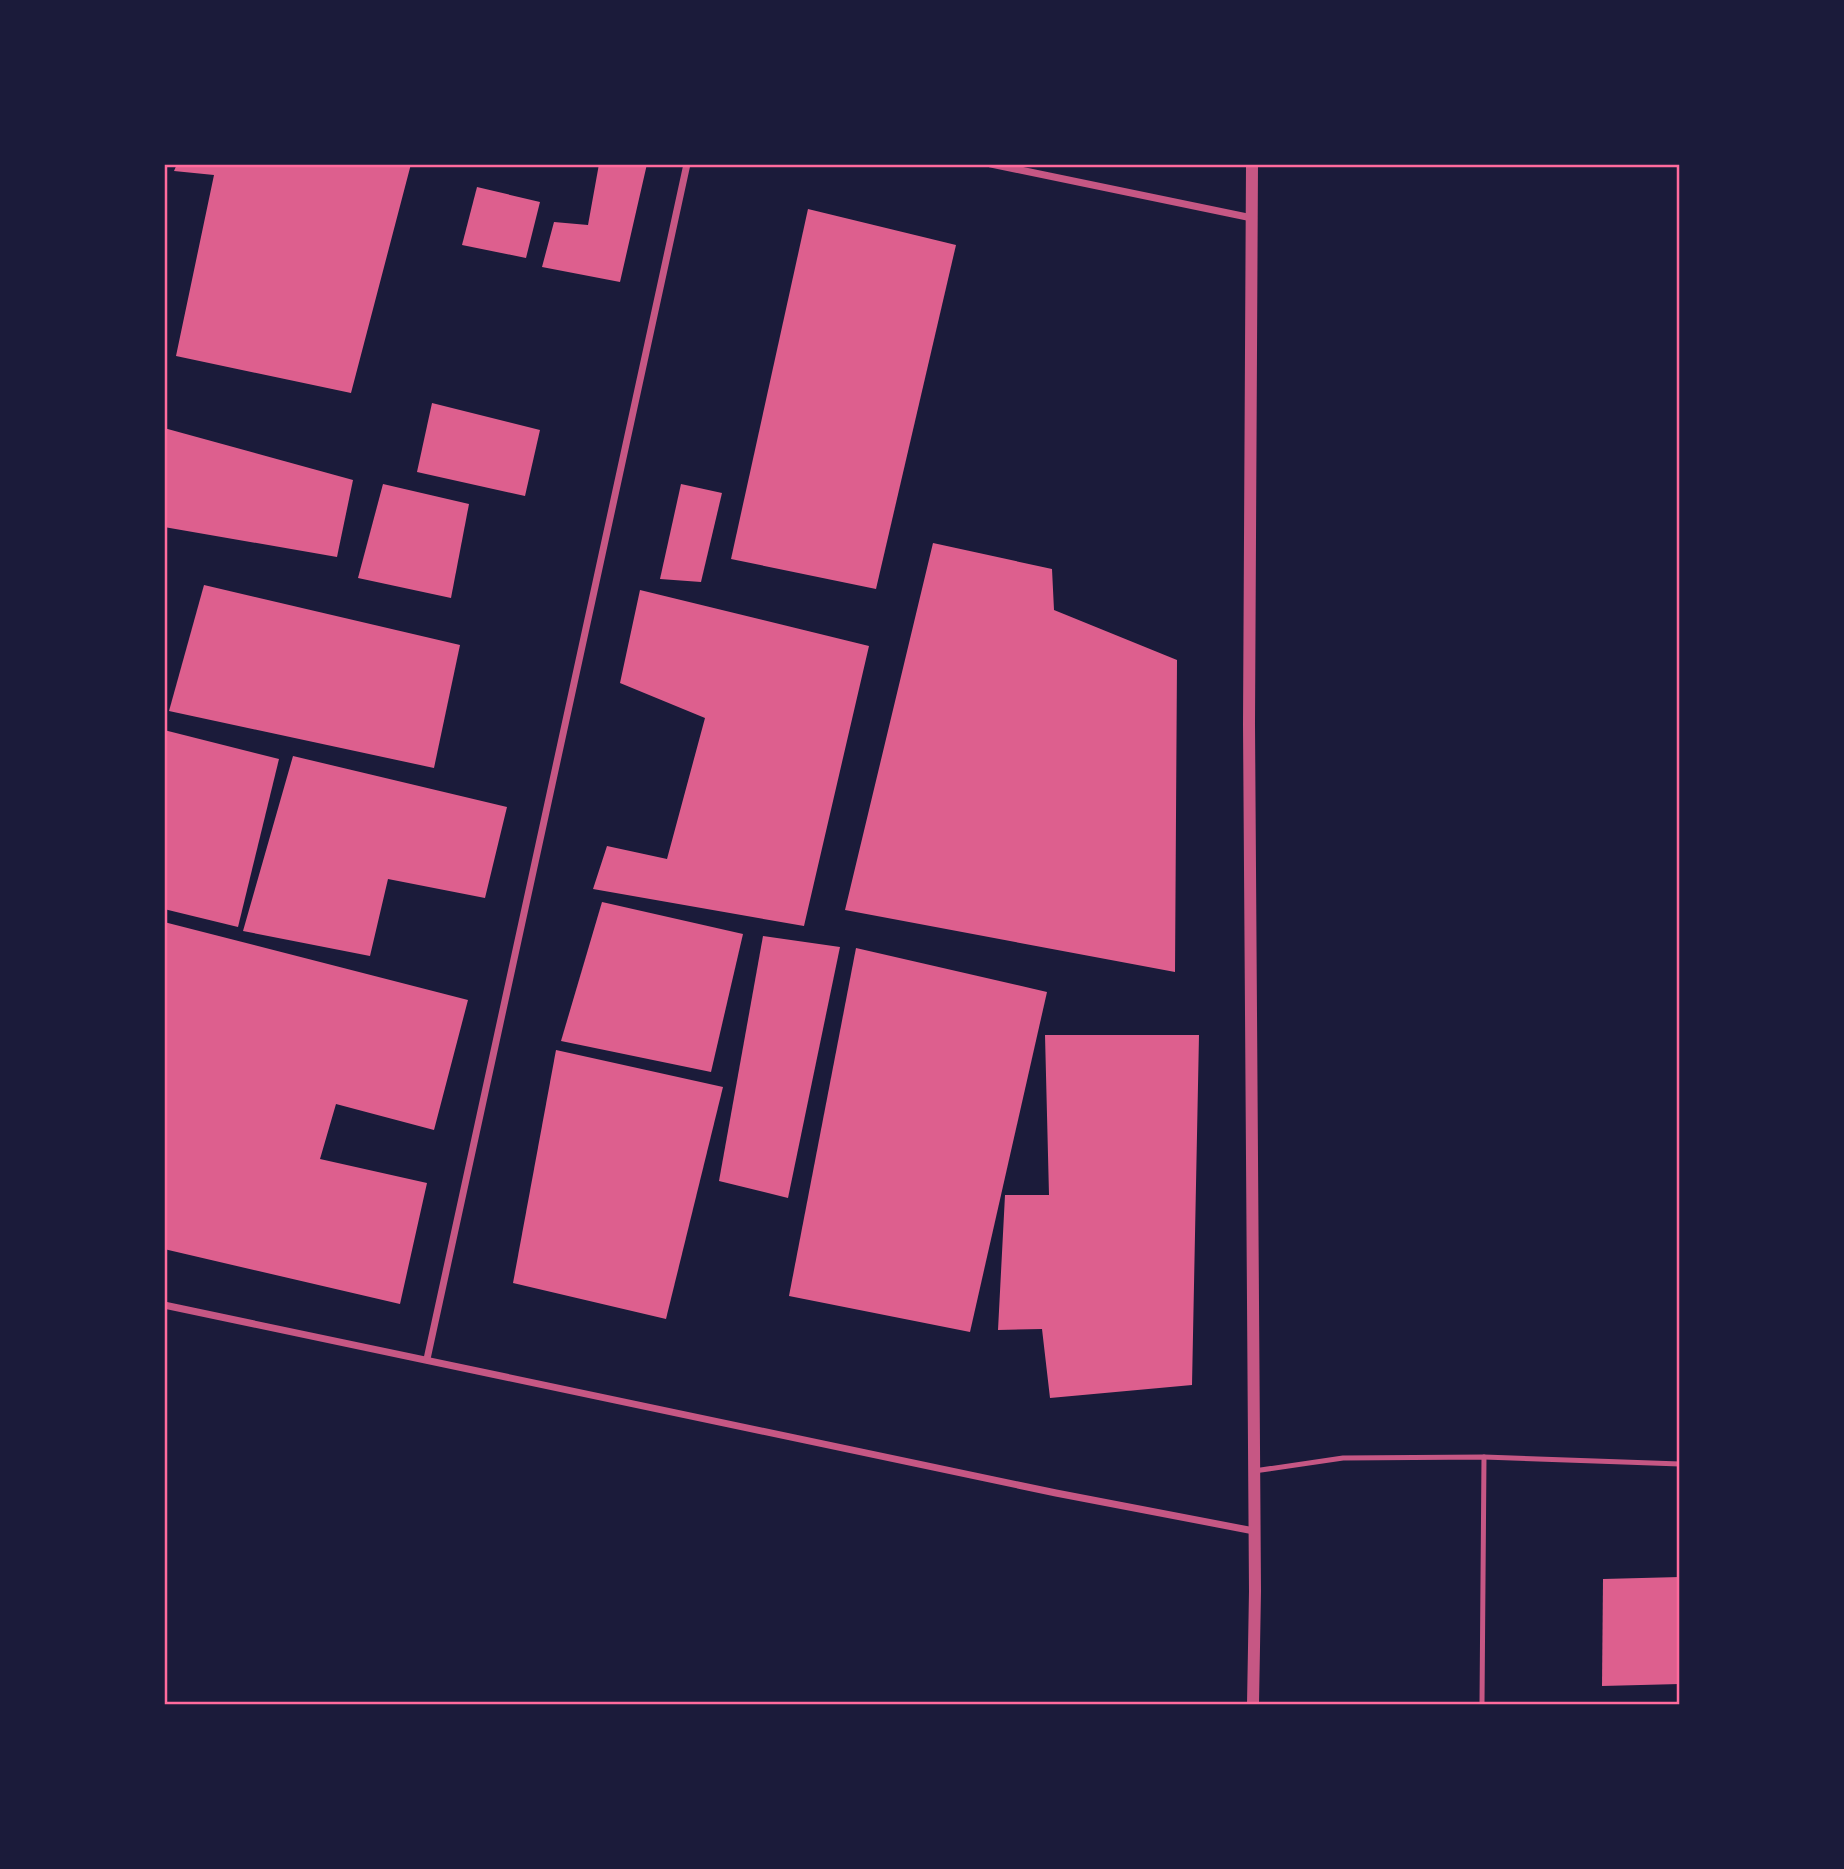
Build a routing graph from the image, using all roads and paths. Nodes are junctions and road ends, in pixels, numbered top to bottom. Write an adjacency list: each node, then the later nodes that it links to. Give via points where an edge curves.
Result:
1 (687, 164): 6 (street)
2 (991, 164): 4 (street)
3 (1252, 164): 4 (street)
4 (1252, 218): 9 (street, via 1249,738)
5 (164, 1305): 6 (street)
6 (427, 1359): 10 (street)
7 (1484, 1457): 8 (lane); 9 (lane, via 1343,1458); 12 (lane)
8 (1679, 1464)
9 (1254, 1471): 10 (street)
10 (1254, 1531): 11 (street)
11 (1252, 1704)
12 (1482, 1704)

